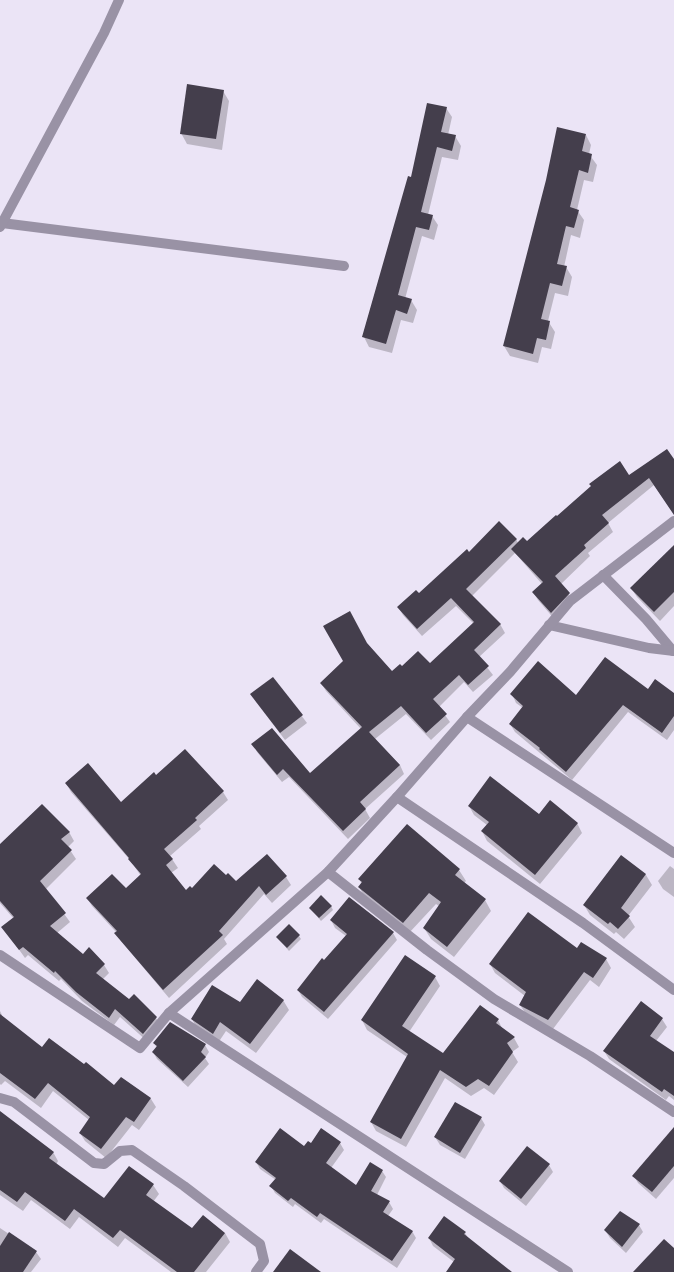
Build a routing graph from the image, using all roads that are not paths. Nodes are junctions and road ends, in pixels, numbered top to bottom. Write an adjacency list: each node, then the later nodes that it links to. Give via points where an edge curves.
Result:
1 (119, 0): 2 (street, via 104,33)
2 (1, 225): 3 (street)
3 (344, 266)
4 (674, 521): 5 (street)
5 (603, 575): 6 (street, via 570,601); 7 (street)
6 (549, 625): 7 (street); 8 (street, via 510,672)
7 (673, 651)
8 (467, 717): 9 (street); 10 (street)
9 (397, 797): 11 (street); 13 (street, via 583,923)
10 (674, 853)
11 (328, 872): 14 (street); 16 (street, via 494,999 590,1056)
12 (0, 955): 14 (street, via 140,1048)
13 (674, 990)
14 (169, 1013): 18 (street)
15 (0, 1098): 17 (street, via 14,1102 94,1163 104,1164 120,1151 132,1150 260,1244 264,1261)
16 (674, 1112)
17 (256, 1272)
18 (568, 1272)

